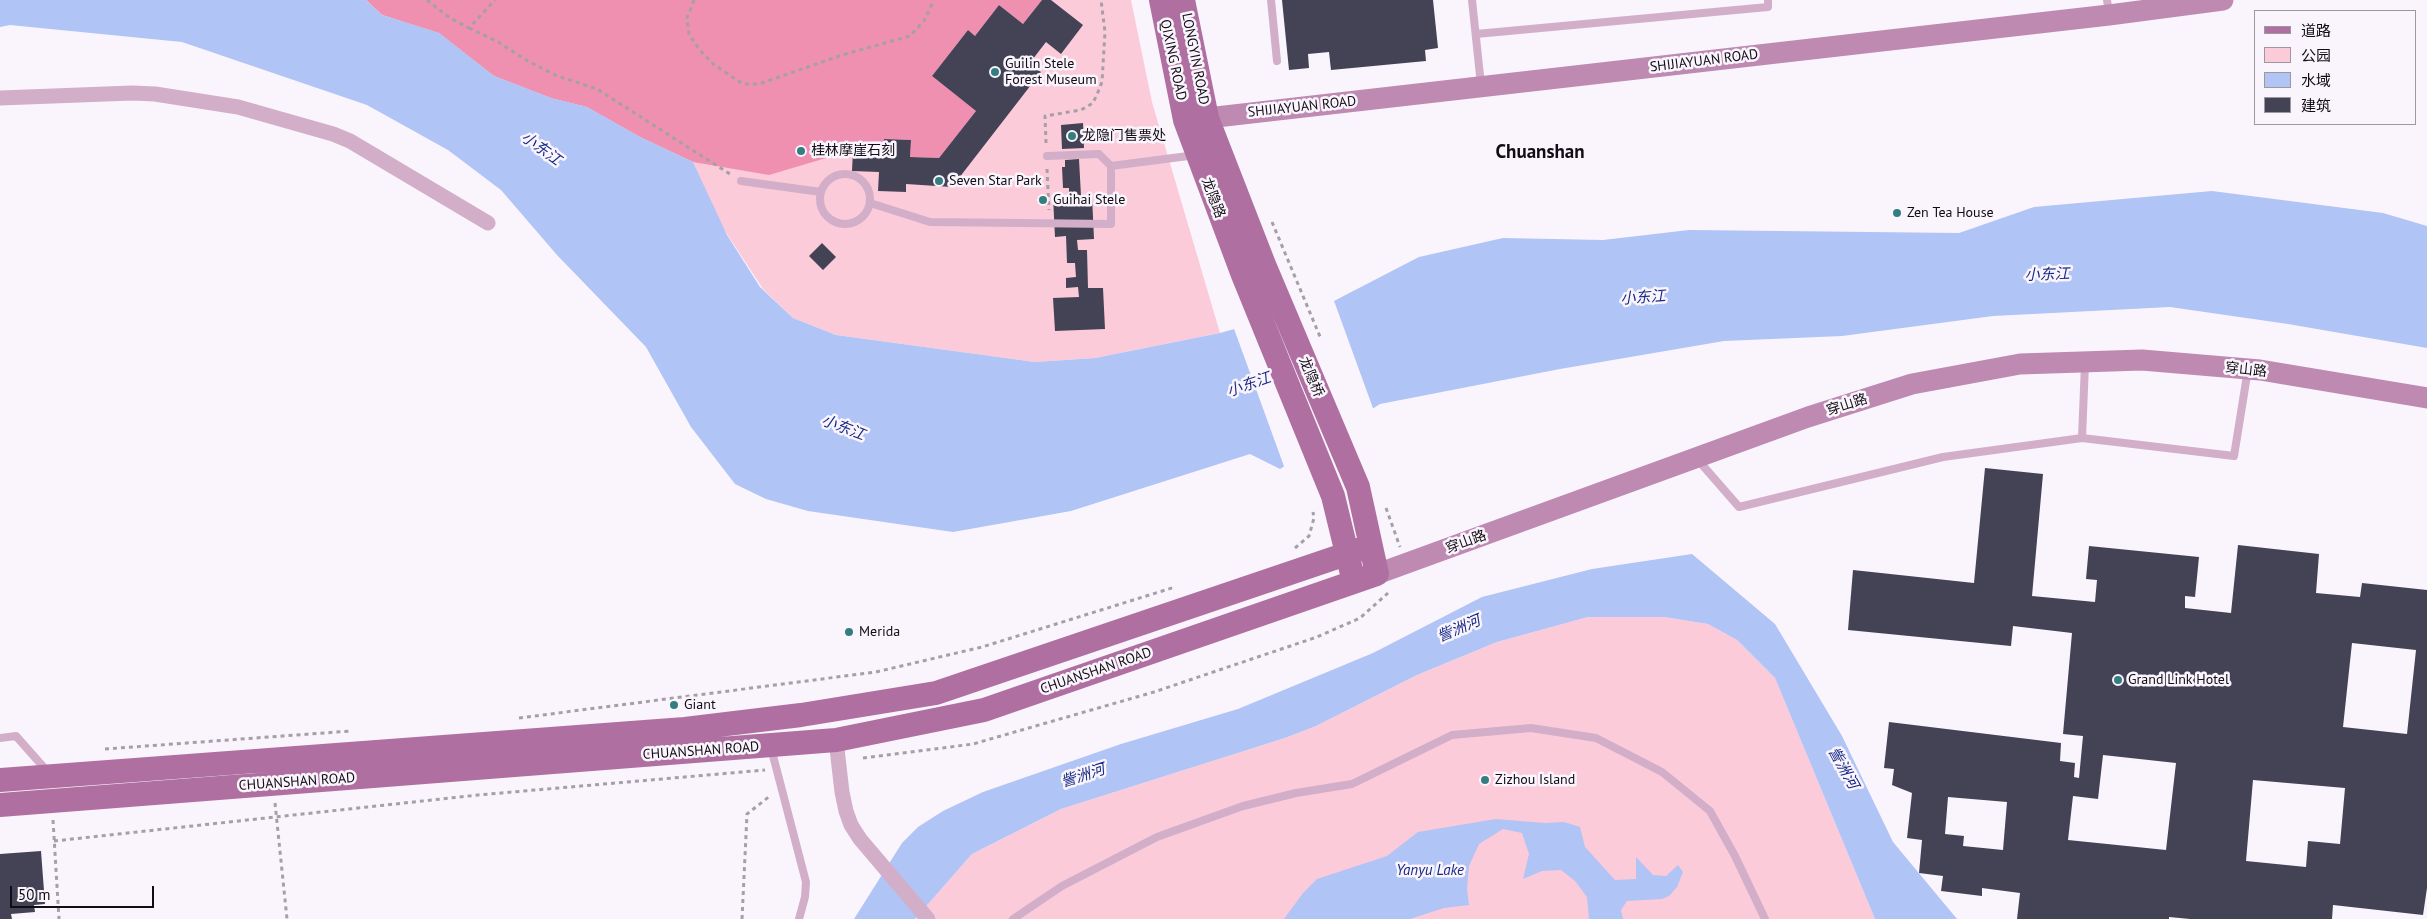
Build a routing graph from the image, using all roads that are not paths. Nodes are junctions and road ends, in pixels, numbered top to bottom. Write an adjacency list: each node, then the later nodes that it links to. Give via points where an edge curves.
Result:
1 (1160, 0): 12 (main road, QIXING ROAD)
2 (1183, 0): 12 (main road, LONGYIN ROAD)
3 (1271, 0): 9 (lane)
4 (1472, 0): 8 (lane)
5 (1768, 0): 8 (lane, via 1768,7)
6 (2223, 0): 7 (main road, SHIJIAYUAN ROAD)
7 (2108, 8): 10 (main road, SHIJIAYUAN ROAD)
8 (1476, 34): 10 (lane)
9 (1277, 62)
10 (1482, 87): 12 (main road, SHIJIAYUAN ROAD)
11 (0, 98): 19 (street, via 132,93 238,107 350,141)
12 (1196, 119): 13 (main road, 龙隐路); 20 (main road, 龙隐路)
13 (1198, 155): 15 (lane); 21 (main road, 龙隐路)
14 (1047, 156): 15 (lane, via 1100,154)
15 (1111, 166): 18 (lane, via 1112,224 930,222)
16 (741, 181): 17 (lane)
17 (821, 192): 18 (lane, via 830,178 854,175 866,185); 18 (lane, via 820,200 826,215 841,224 857,221)
18 (870, 203)
19 (488, 223)
20 (1265, 267): 27 (main road, 龙隐桥, via 1358,487)
21 (1243, 275): 28 (main road, 龙隐桥, via 1334,496)
22 (2086, 362): 23 (main road, 穿山路, via 2142,360); 25 (lane); 26 (main road, 穿山路, via 2020,364 1912,384)
23 (2248, 369): 24 (main road, 穿山路); 25 (lane, via 2234,456)
24 (2427, 398)
25 (2082, 438): 26 (lane, via 1943,457 1739,507)
26 (1695, 458): 29 (main road, 穿山路)
27 (1370, 546): 28 (main road, CHUANSHAN ROAD); 29 (main road)
28 (1347, 556): 30 (main road); 34 (main road, CHUANSHAN ROAD, via 936,693 801,715 684,729)
29 (1377, 574): 30 (main road, CHUANSHAN ROAD)
30 (1354, 581): 32 (main road, CHUANSHAN ROAD, via 984,710)
31 (0, 738): 34 (lane, via 16,736)
32 (836, 740): 33 (main road, CHUANSHAN ROAD); 38 (street, via 846,811 860,839)
33 (770, 746): 36 (main road, CHUANSHAN ROAD); 37 (lane, via 806,882)
34 (51, 775): 35 (main road, CHUANSHAN ROAD)
35 (0, 780)
36 (0, 805)
37 (799, 919)
38 (927, 919)
39 (1012, 919): 40 (lane, via 1062,886 1157,836 1252,804 1352,784 1452,735 1531,728 1596,738 1662,772 1704,806 1723,832)
40 (1765, 919)

